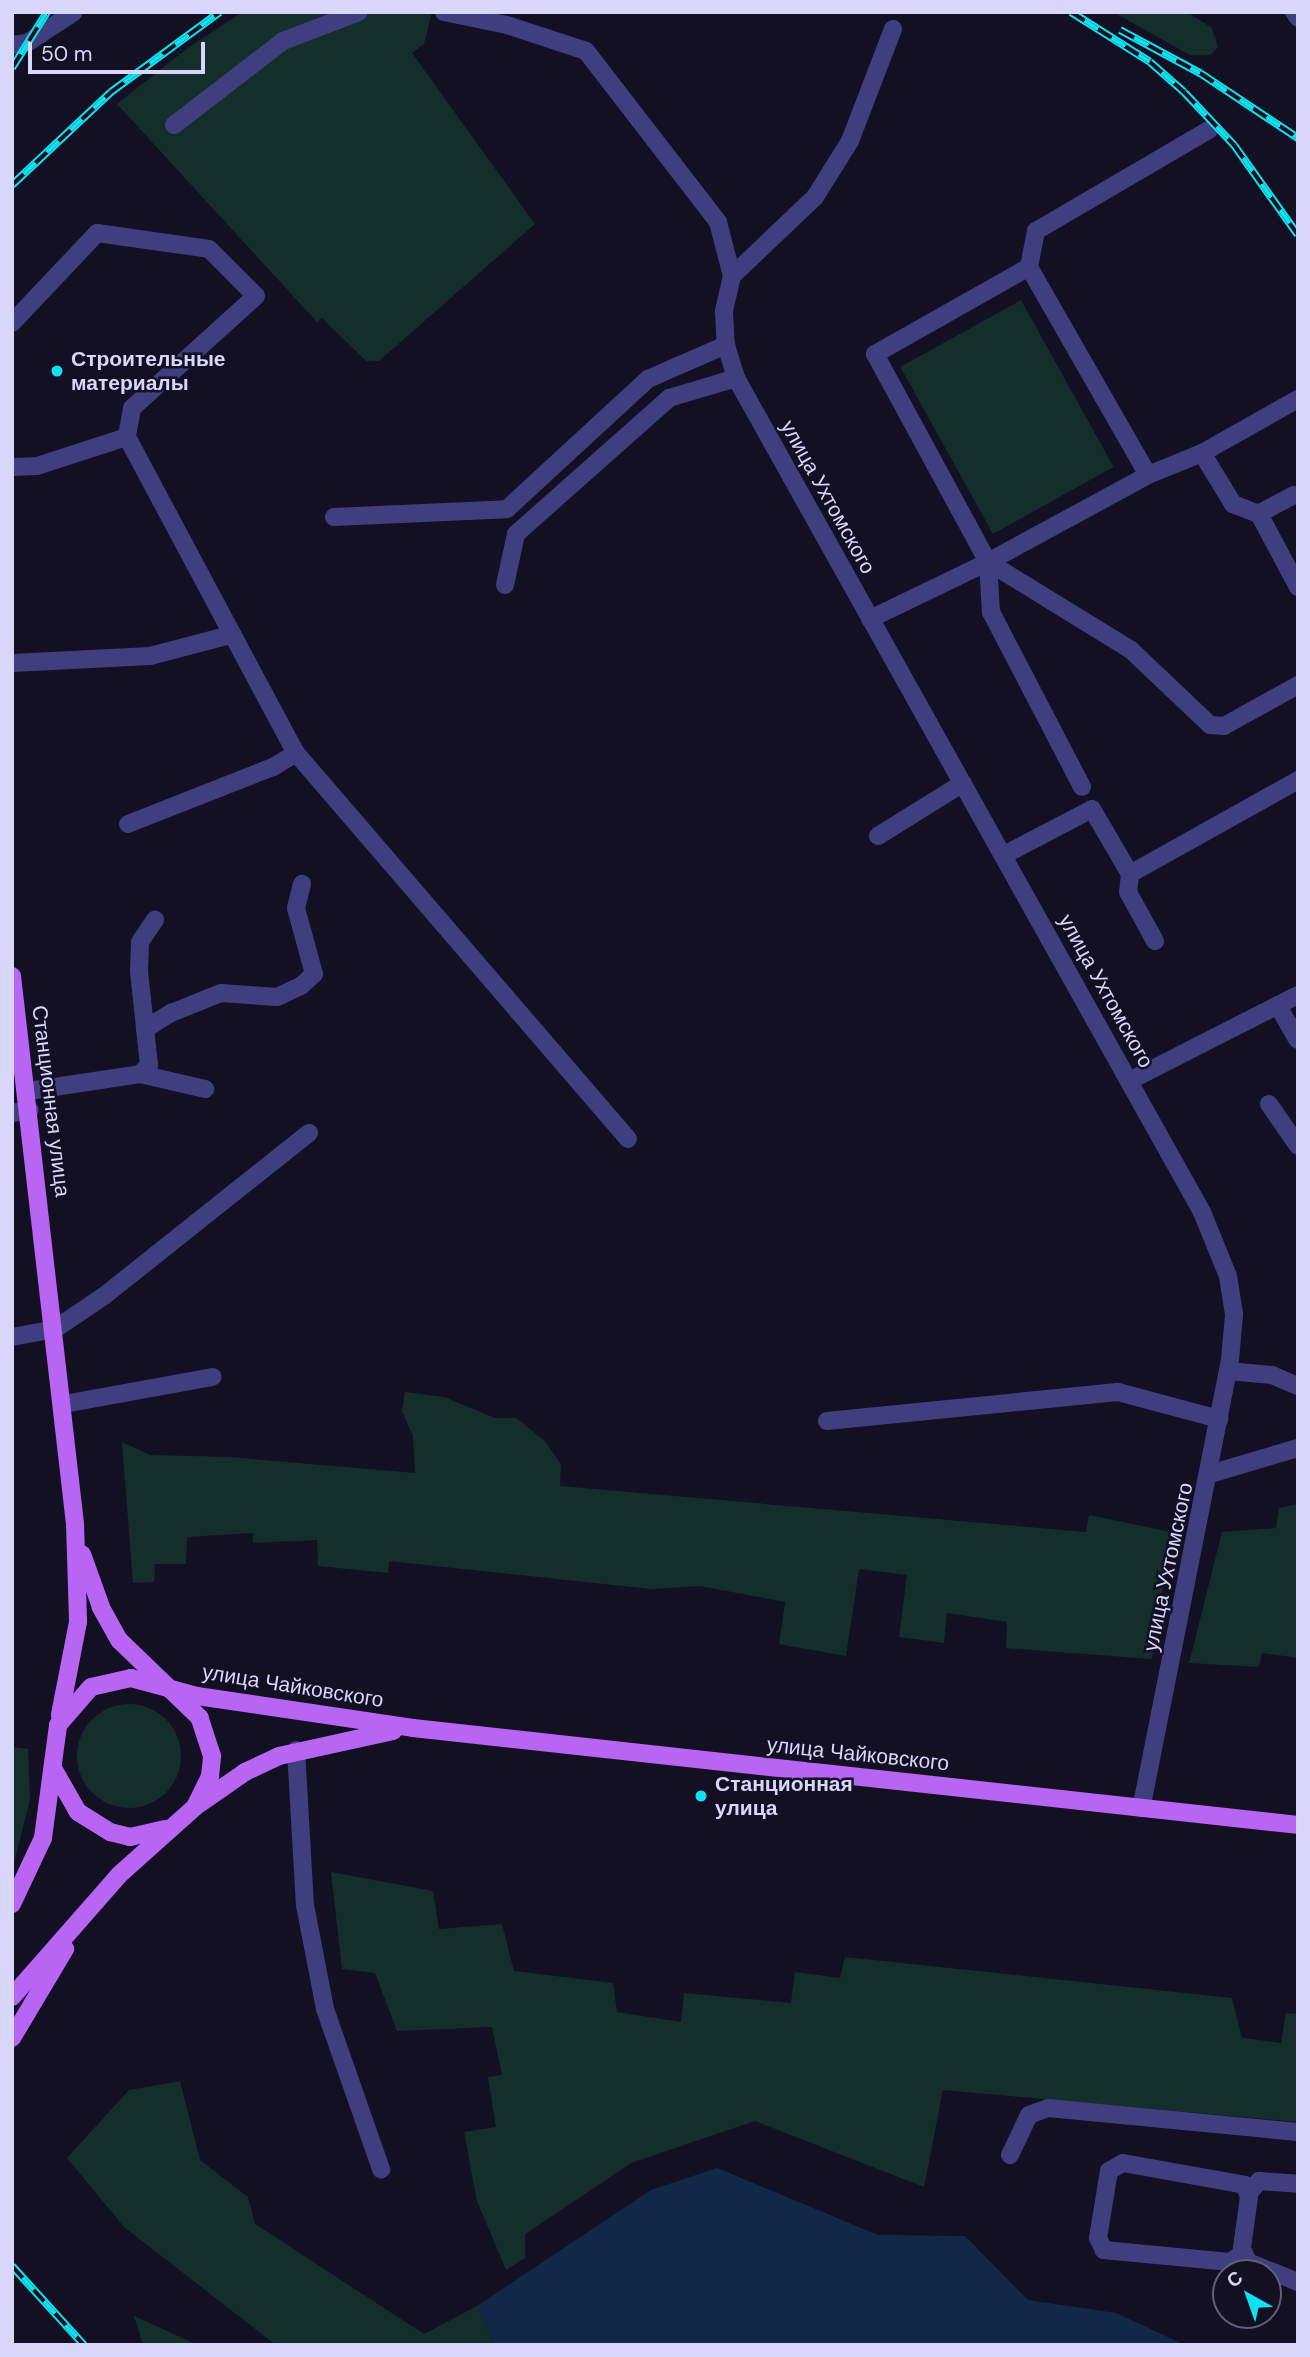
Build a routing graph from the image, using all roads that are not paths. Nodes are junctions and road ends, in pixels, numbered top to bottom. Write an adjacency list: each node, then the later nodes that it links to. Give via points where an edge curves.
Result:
1 (74, 12): 7 (street, via 27,43)
2 (359, 12): 8 (street, via 283,41)
3 (444, 12): 11 (street, via 507,25 586,51 718,222)
4 (1294, 12): 5 (street)
5 (1298, 19)
6 (893, 29): 11 (street, via 850,141 815,197)
7 (12, 45)
8 (174, 125)
9 (1209, 130): 10 (street, via 1036,231)
10 (1029, 267): 19 (street); 23 (street, via 875,354)
11 (732, 276): 13 (street, улица Ухтомского, via 724,312)
12 (12, 323): 16 (street, via 97,233 209,249 256,296 132,408)
13 (726, 345): 14 (street, улица Ухтомского); 22 (street, via 648,379 507,509)
14 (736, 378): 24 (street, via 669,398 516,534); 26 (street, улица Ухтомского)
15 (1298, 399): 17 (street)
16 (127, 437): 18 (street, via 37,466); 27 (street)
17 (1202, 453): 19 (street); 21 (street, via 1233,504)
18 (12, 467)
19 (1148, 475): 23 (street)
20 (1294, 495): 21 (street)
21 (1259, 514): 25 (street)
22 (334, 517)
23 (988, 562): 26 (street); 29 (street, via 1131,650 1210,724 1224,726); 33 (street, via 990,611)
24 (505, 585)
25 (1298, 587)
26 (870, 619): 32 (street, улица Ухтомского)
27 (230, 635): 28 (street, via 150,656); 30 (street)
28 (12, 663)
29 (1298, 685)
30 (296, 753): 34 (street, via 274,767); 53 (street)
31 (1298, 780): 37 (street)
32 (963, 783): 35 (street); 36 (street, улица Ухтомского)
33 (1082, 787)
34 (128, 824)
35 (878, 836)
36 (1004, 855): 37 (street, via 1092,808); 47 (street, улица Ухтомского)
37 (1130, 874): 40 (street, via 1128,892)
38 (302, 884): 44 (street, via 296,908 313,974 301,986 277,997 221,993)
39 (155, 920): 44 (street, via 141,942)
40 (1155, 941)
41 (12, 976): 49 (main road, Станционная улица)
42 (1298, 995): 43 (street)
43 (1278, 1006): 45 (street); 47 (street)
44 (145, 1029): 46 (street, via 149,1065)
45 (1298, 1040)
46 (140, 1074): 48 (street); 49 (street)
47 (1129, 1081): 57 (street, улица Ухтомского, via 1221,1255 1234,1315)
48 (205, 1089)
49 (28, 1091): 51 (main road, Станционная улица)
50 (1269, 1104): 54 (street)
51 (21, 1112): 55 (main road, Станционная улица)
52 (309, 1133): 55 (street, via 163,1251)
53 (628, 1139)
54 (1298, 1146)
55 (55, 1329): 56 (street); 60 (main road, Станционная улица)
56 (12, 1337)
57 (1228, 1371): 59 (street, via 1272,1375); 61 (street, улица Ухтомского)
58 (213, 1377): 60 (street)
59 (1298, 1386)
60 (64, 1404): 65 (main road, Станционная улица)
61 (1219, 1419): 62 (street, via 1118,1392); 64 (street, улица Ухтомского)
62 (827, 1421)
63 (1298, 1448): 64 (street)
64 (1210, 1474): 72 (street, улица Ухтомского)
65 (75, 1524): 66 (main road, Станционная улица, via 110,1626 141,1664); 67 (main road, Станционная улица, via 78,1622)
66 (167, 1685): 67 (main road, via 131,1678 91,1688); 68 (main road, улица Чайковского, via 197,1696); 71 (main road, via 200,1718 209,1737 210,1776)
67 (58, 1726): 70 (main road)
68 (413, 1728): 69 (main road, улица Чайковского); 72 (main road, улица Чайковского)
69 (296, 1750): 71 (main road, улица Чайковского, via 245,1772); 81 (street, via 304,1905 326,2009)
70 (51, 1751): 73 (main road, via 64,1795 91,1822 130,1837 153,1835); 75 (main road, via 43,1838)
71 (195, 1807): 73 (main road)
72 (1141, 1808): 74 (main road, улица Чайковского)
73 (174, 1824): 76 (main road)
74 (1298, 1825)
75 (12, 1904)
76 (86, 1913): 77 (main road); 78 (main road)
77 (12, 1997)
78 (12, 2038)
79 (1298, 2132): 80 (street, via 1048,2108 1029,2115)
80 (1010, 2155)
81 (381, 2168)
82 (1298, 2184): 83 (street, via 1259,2181)
83 (1249, 2193): 84 (street); 84 (street, via 1237,2182 1119,2163 1109,2171 1098,2238 1104,2250 1112,2252 1230,2262)
84 (1242, 2251): 85 (street, via 1248,2262)
85 (1298, 2282)

